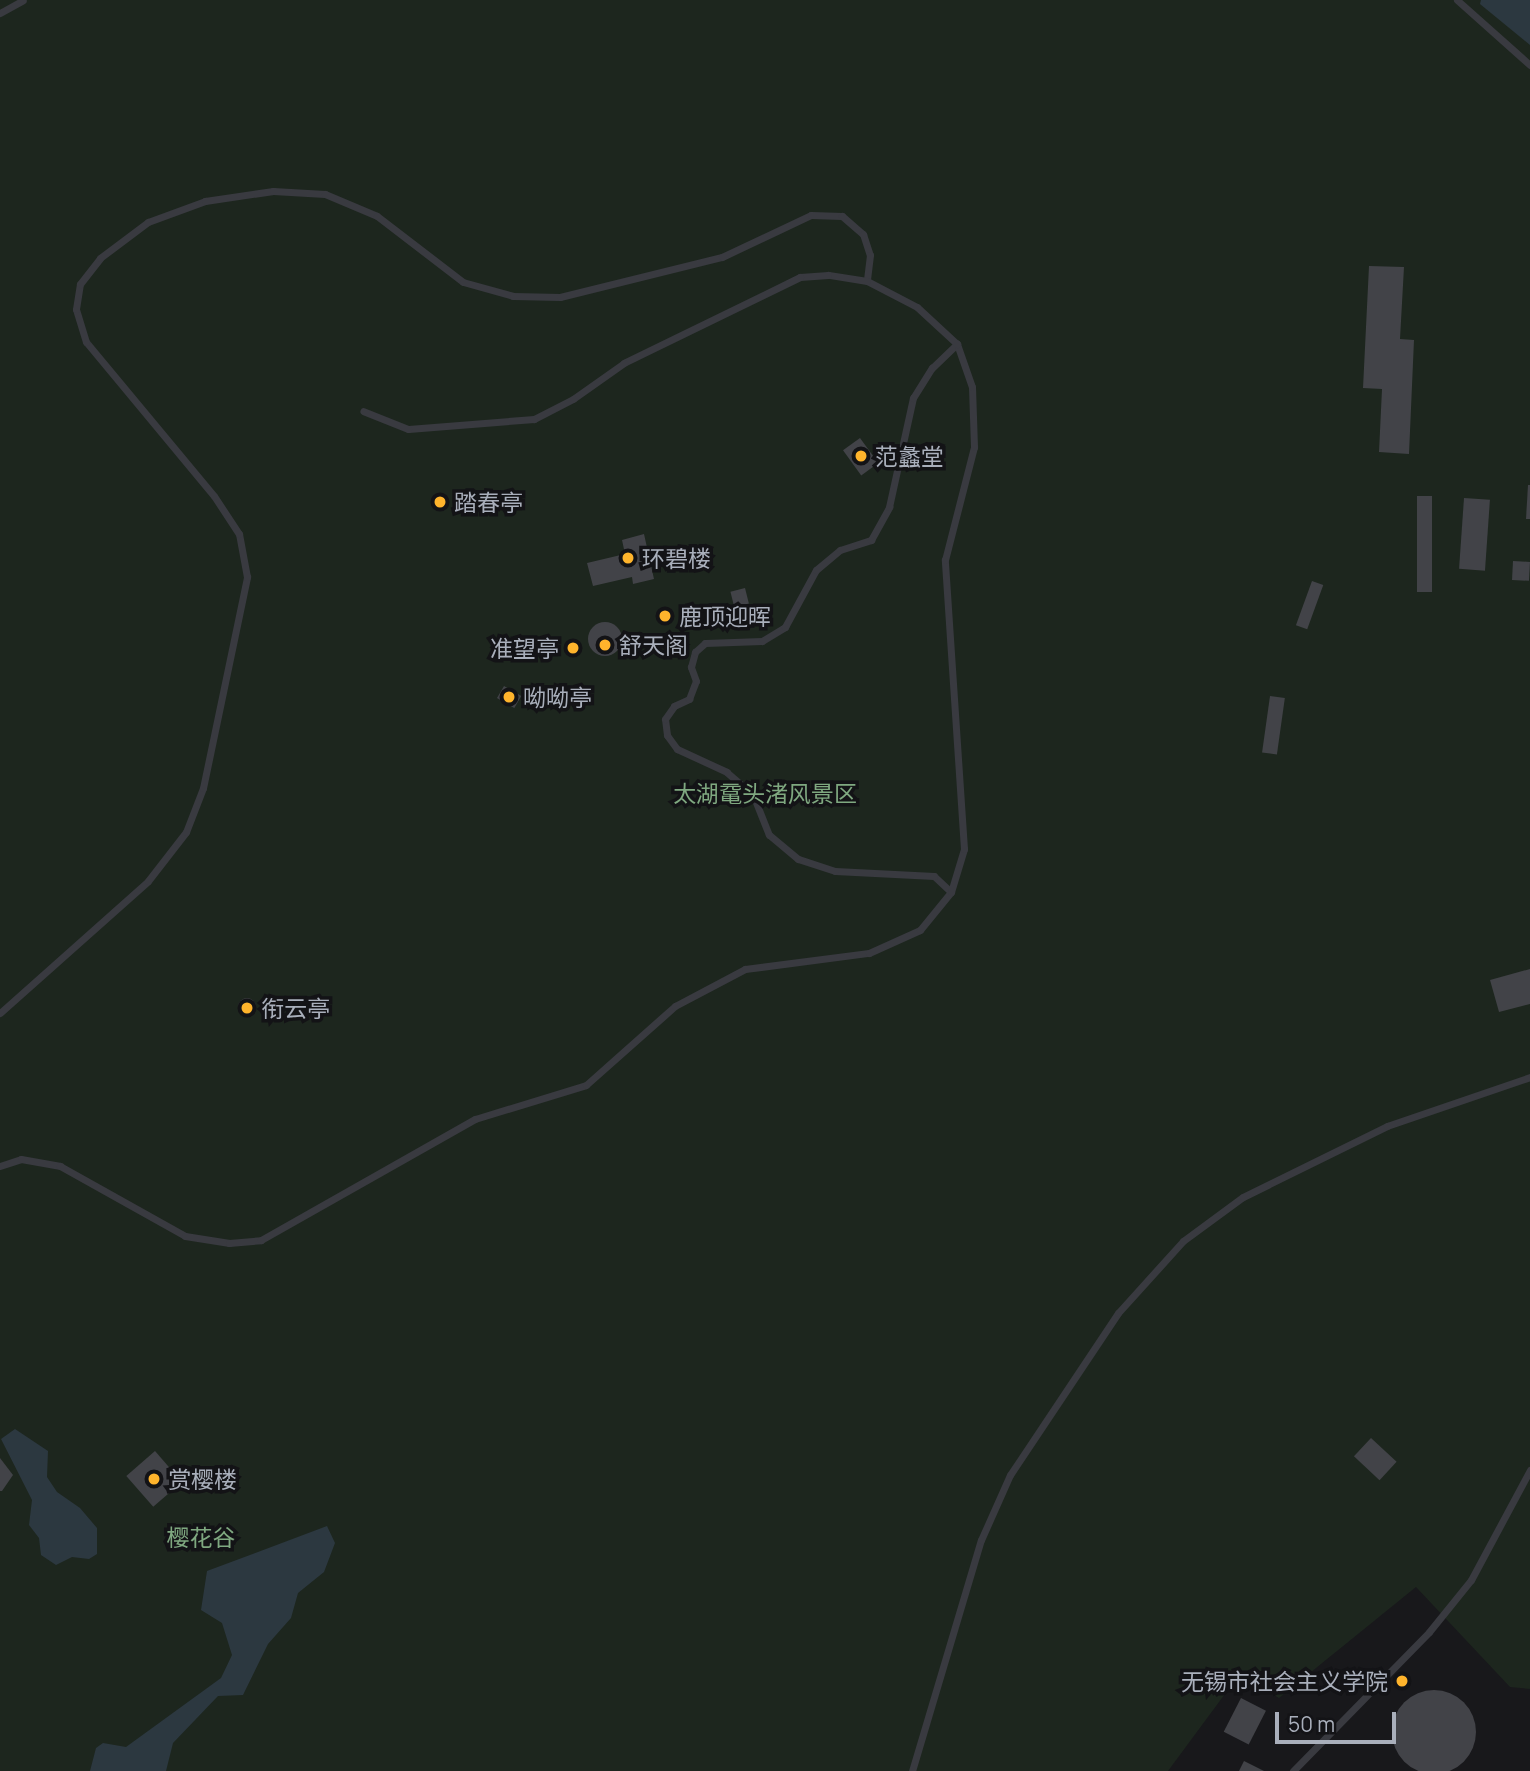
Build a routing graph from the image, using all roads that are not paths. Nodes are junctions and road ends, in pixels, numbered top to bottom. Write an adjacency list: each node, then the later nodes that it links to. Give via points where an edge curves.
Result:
1 (23, 0): 3 (lane)
2 (1457, 0): 4 (lane)
3 (0, 13)
4 (1530, 65)
5 (867, 281): 6 (lane, via 917,307); 7 (lane, via 814,276 766,290 624,363 573,399 534,419 408,429); 9 (lane, via 870,255 863,234 842,216 811,215 722,257 560,297 513,296 463,282 377,216 326,194 273,191 205,201 148,222 100,258 80,284 76,309 86,342 214,496 239,534 247,577 203,788 186,832 148,881)
6 (957, 344): 8 (lane, via 972,387 974,447 945,560 964,849); 8 (lane, via 932,368 914,398 889,507 872,540 840,550 816,570 785,627 762,641 705,643 695,652 691,667 696,681 689,699 674,706 665,719 667,735 677,749 727,772 753,795 769,835 797,859 835,871 934,876)
7 (363, 411)
8 (951, 891): 11 (lane, via 920,930 869,953 746,969 675,1006 586,1085 475,1119 261,1240 229,1243 185,1236 60,1166 21,1159)
9 (0, 1013)
10 (1530, 1077): 13 (lane, via 1387,1126 1243,1197 1183,1241 1118,1313 1005,1486 981,1540)
11 (0, 1166)
12 (1530, 1470): 14 (lane, via 1471,1580 1429,1632)
13 (912, 1771)
14 (1293, 1771)

